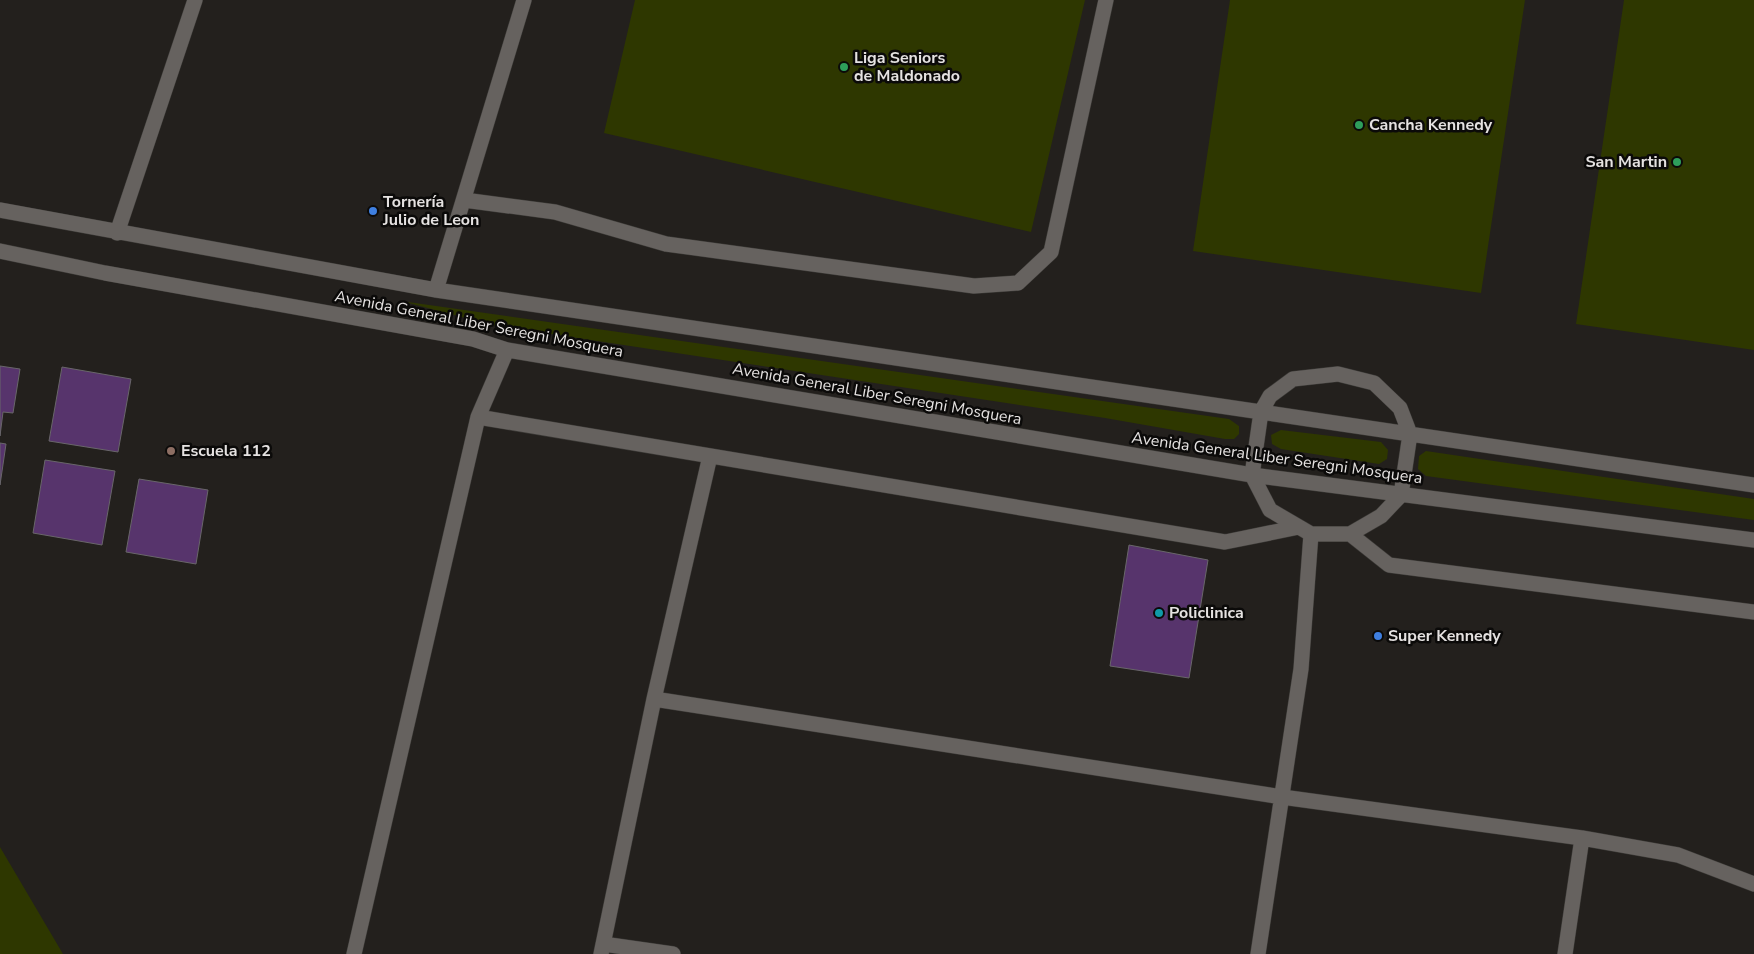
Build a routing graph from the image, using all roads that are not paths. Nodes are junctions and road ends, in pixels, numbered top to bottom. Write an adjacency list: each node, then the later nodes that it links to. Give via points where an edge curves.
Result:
1 (194, 0): 6 (street)
2 (524, 0): 4 (street)
3 (1106, 0): 4 (street, via 1051,252 1018,283 974,286 666,244 555,212)
4 (464, 200): 8 (street)
5 (0, 210): 6 (street, Avenida General Liber Seregni Mosquera)
6 (117, 233): 8 (street, Avenida General Liber Seregni Mosquera)
7 (0, 251): 9 (street, Avenida General Liber Seregni Mosquera, via 473,339)
8 (436, 290): 10 (street, Avenida General Liber Seregni Mosquera)
9 (507, 350): 11 (street); 14 (street, Avenida General Liber Seregni Mosquera)
10 (1261, 412): 12 (street, Avenida General Liber Seregni Mosquera); 12 (street, via 1270,396 1293,379 1338,374 1374,383 1400,408); 14 (street)
11 (478, 417): 13 (street); 26 (street)
12 (1410, 434): 15 (street, Avenida General Liber Seregni Mosquera); 16 (street)
13 (710, 456): 17 (street, via 1225,542); 21 (street)
14 (1252, 475): 16 (street, Avenida General Liber Seregni Mosquera); 17 (street, via 1270,510)
15 (1754, 485)
16 (1401, 495): 18 (street, via 1381,516); 19 (street, Avenida General Liber Seregni Mosquera)
17 (1305, 531): 18 (street); 22 (street, via 1300,669)
18 (1350, 534): 20 (street, via 1389,565)
19 (1754, 540)
20 (1754, 612)
21 (654, 699): 22 (street); 25 (street)
22 (1282, 797): 23 (street); 28 (street)
23 (1582, 838): 24 (street, via 1678,855); 29 (street)
24 (1754, 884)
25 (602, 949): 27 (street)
26 (354, 954)
27 (673, 954)
28 (1258, 954)
29 (1565, 954)

